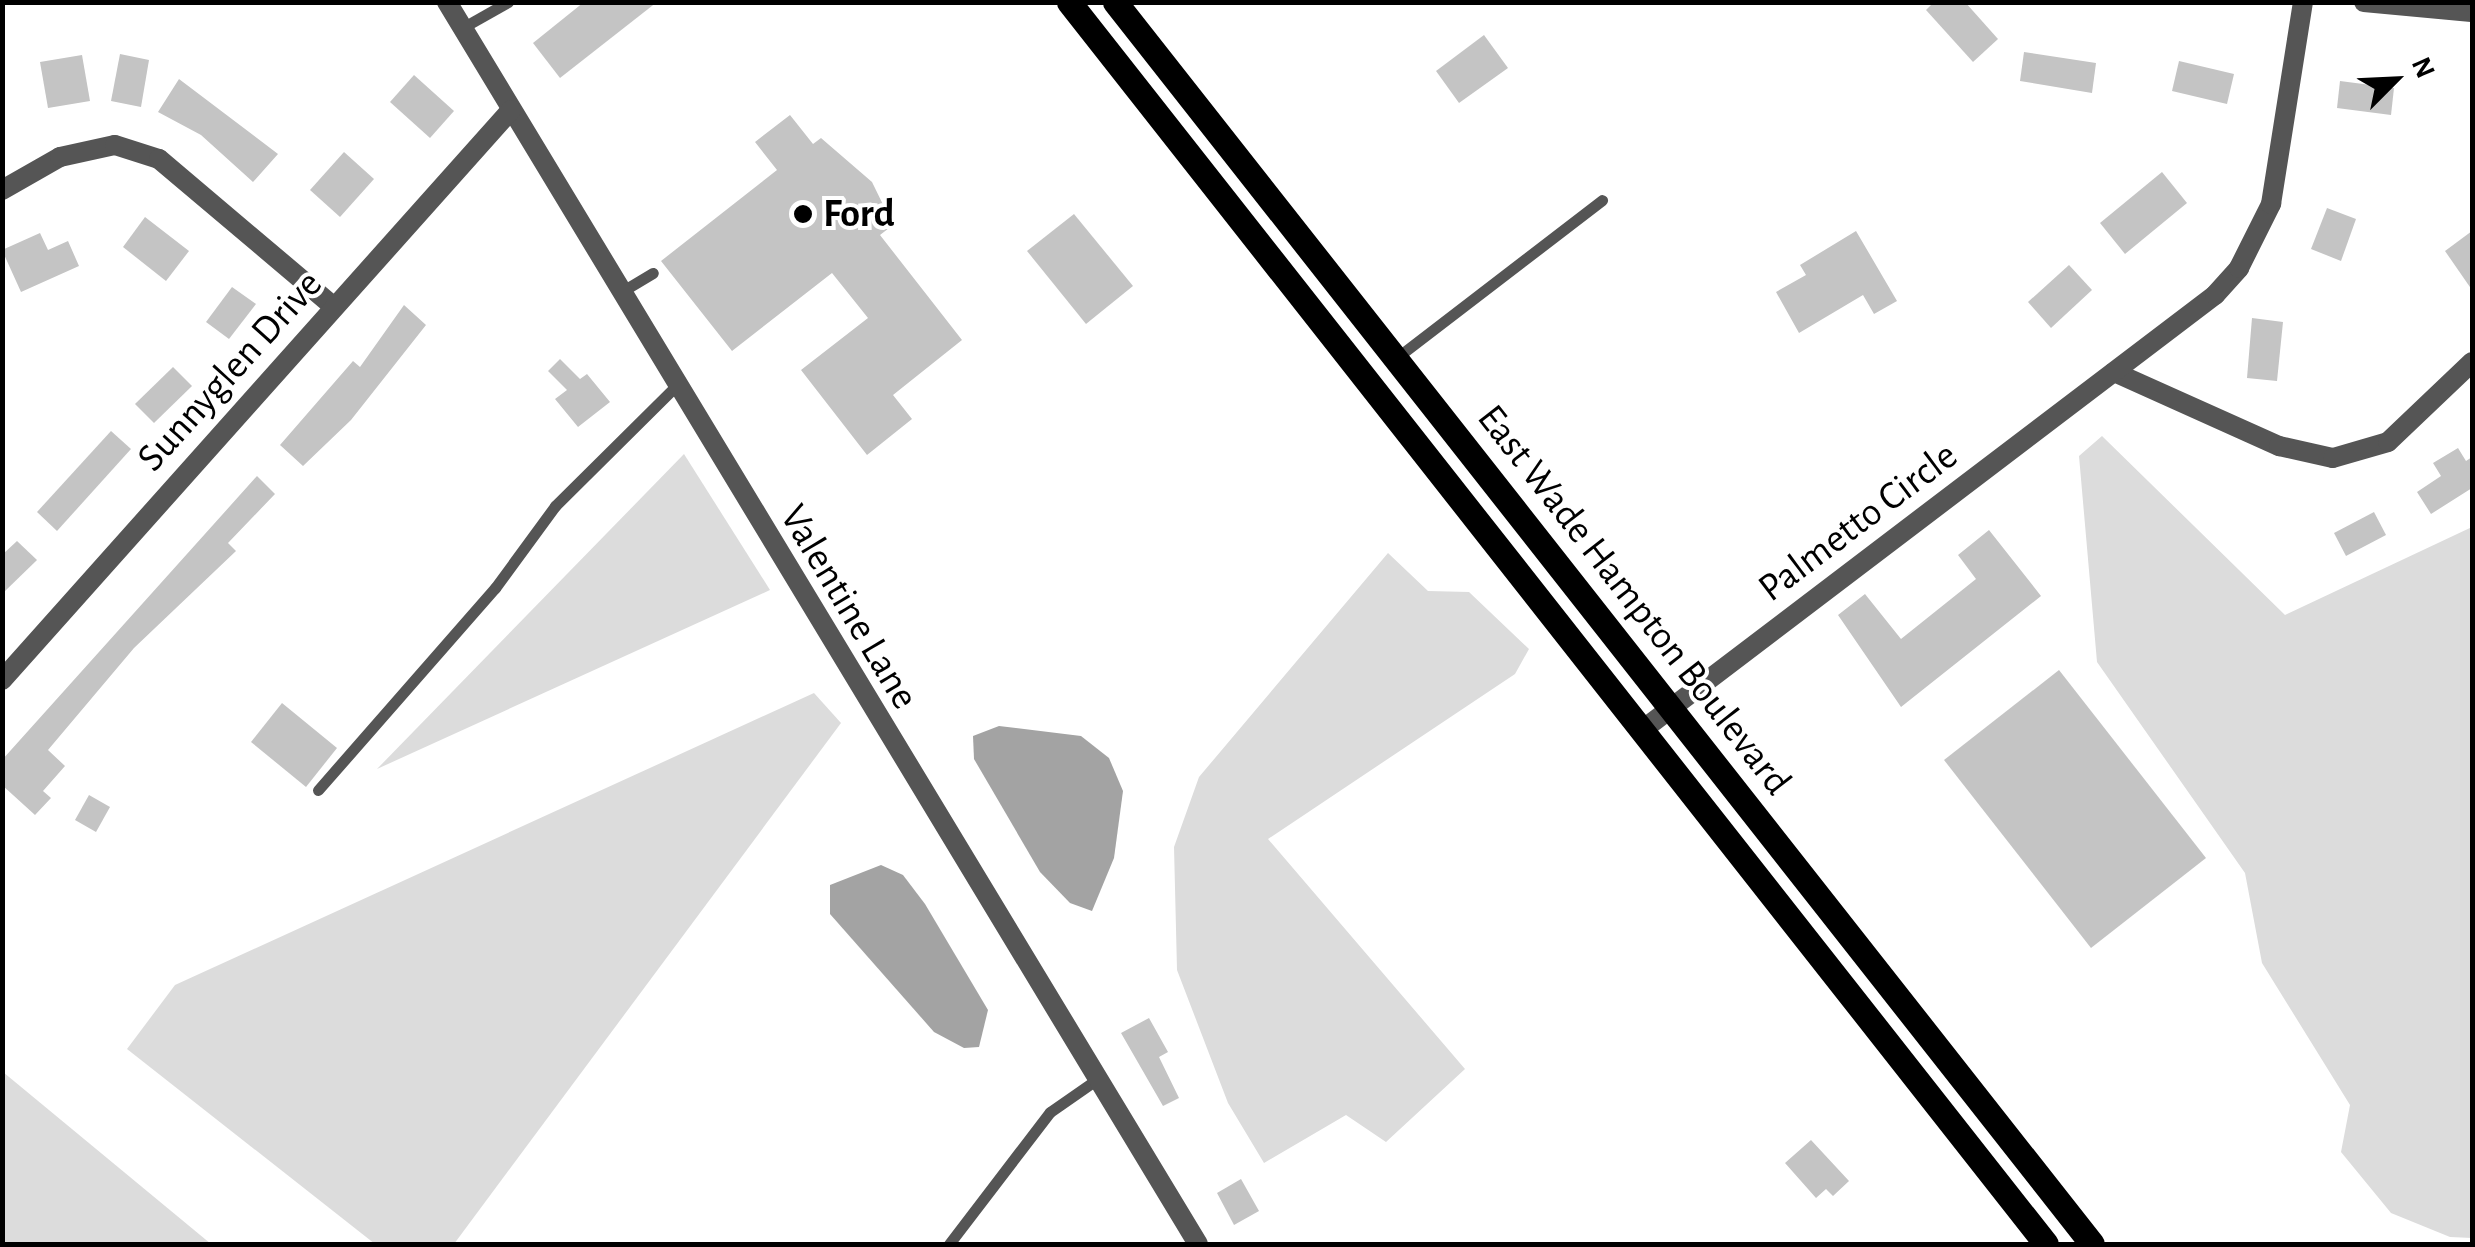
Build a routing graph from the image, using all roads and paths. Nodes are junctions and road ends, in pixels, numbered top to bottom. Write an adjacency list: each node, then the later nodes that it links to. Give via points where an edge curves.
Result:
1 (447, 2): 8 (street, Valentine Lane)
2 (508, 2): 8 (lane)
3 (1068, 2): 21 (main road, East Wade Hampton Boulevard)
4 (1114, 2): 15 (main road, East Wade Hampton Boulevard)
5 (2303, 2): 17 (street, Palmetto Circle, via 2271,204 2258,238 2215,295)
6 (2364, 2): 7 (street)
7 (2472, 12)
8 (462, 28): 9 (street, Valentine Lane)
9 (512, 110): 13 (street, Valentine Lane); 14 (street, Sunnyglen Drive)
10 (2, 190): 14 (street, via 60,157 115,145 160,159)
11 (1602, 200): 15 (lane)
12 (652, 273): 13 (lane)
13 (621, 292): 18 (street, Valentine Lane)
14 (334, 307): 19 (street, Sunnyglen Drive)
15 (1395, 359): 20 (main road, East Wade Hampton Boulevard)
16 (2472, 362): 17 (street, via 2388,442 2333,458 2279,446)
17 (2114, 372): 20 (street, Palmetto Circle)
18 (677, 384): 23 (lane, via 555,506 495,588); 27 (street, Valentine Lane)
19 (2, 680)
20 (1672, 706): 21 (street, Palmetto Circle); 22 (main road, East Wade Hampton Boulevard)
21 (1645, 728): 24 (main road, East Wade Hampton Boulevard)
22 (1736, 789): 24 (main road); 25 (main road, East Wade Hampton Boulevard)
23 (318, 790)
24 (1709, 810): 26 (main road, East Wade Hampton Boulevard)
25 (1839, 920): 26 (main road); 28 (main road, East Wade Hampton Boulevard)
26 (1810, 941): 29 (main road, East Wade Hampton Boulevard)
27 (1096, 1080): 30 (lane, via 1050,1112); 31 (street, Valentine Lane)
28 (2008, 1136): 29 (main road); 33 (main road, East Wade Hampton Boulevard)
29 (1978, 1158): 32 (main road, East Wade Hampton Boulevard)
30 (949, 1244)
31 (1198, 1244)
32 (2046, 1244)
33 (2092, 1244)

